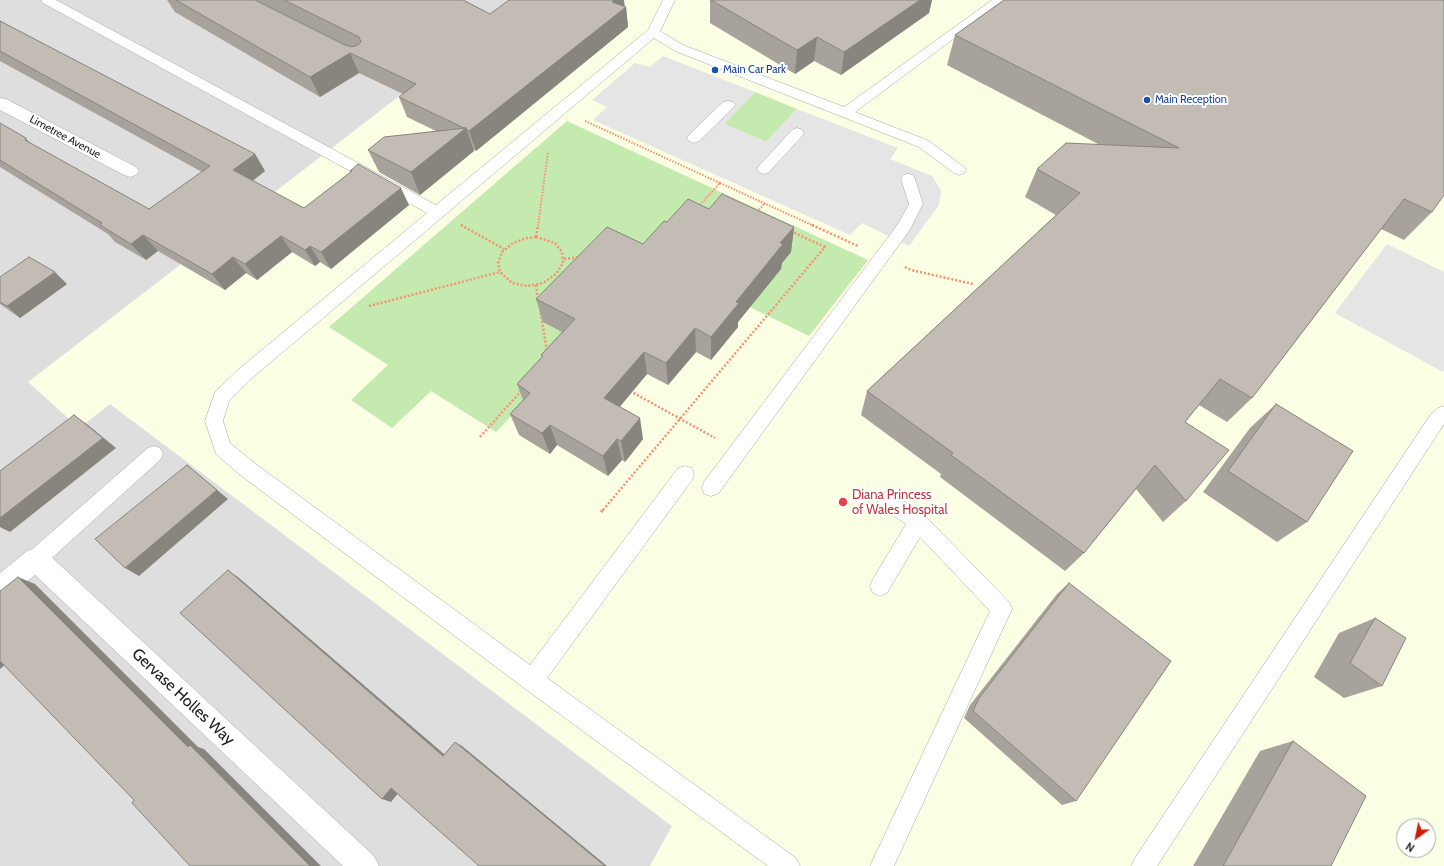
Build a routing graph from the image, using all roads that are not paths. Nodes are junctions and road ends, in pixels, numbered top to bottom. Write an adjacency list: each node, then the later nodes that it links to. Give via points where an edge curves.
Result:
1 (47, 0): 14 (lane)
2 (669, 0): 4 (lane)
3 (1000, 0): 7 (lane)
4 (653, 32): 7 (lane, via 680,48); 14 (lane)
5 (0, 103): 12 (street, Limetree Avenue)
6 (728, 105): 9 (lane)
7 (845, 113): 11 (lane, via 924,144)
8 (797, 133): 10 (lane)
9 (694, 138)
10 (764, 169)
11 (959, 170)
12 (130, 171)
13 (908, 180): 18 (lane, via 916,204 904,227)
14 (438, 213): 24 (lane, via 221,396 214,421 222,448 246,468)
15 (1444, 414): 28 (lane, via 1437,419)
16 (154, 454): 21 (lane)
17 (685, 474): 24 (lane)
18 (710, 488)
19 (888, 501): 20 (lane)
20 (918, 522): 22 (lane); 27 (lane, via 1002,609)
21 (36, 559): 23 (street); 26 (street, Gervase Holles Way)
22 (880, 586)
23 (0, 588)
24 (532, 680): 25 (lane)
25 (785, 865)
26 (364, 866)
27 (882, 866)
28 (1143, 866)

